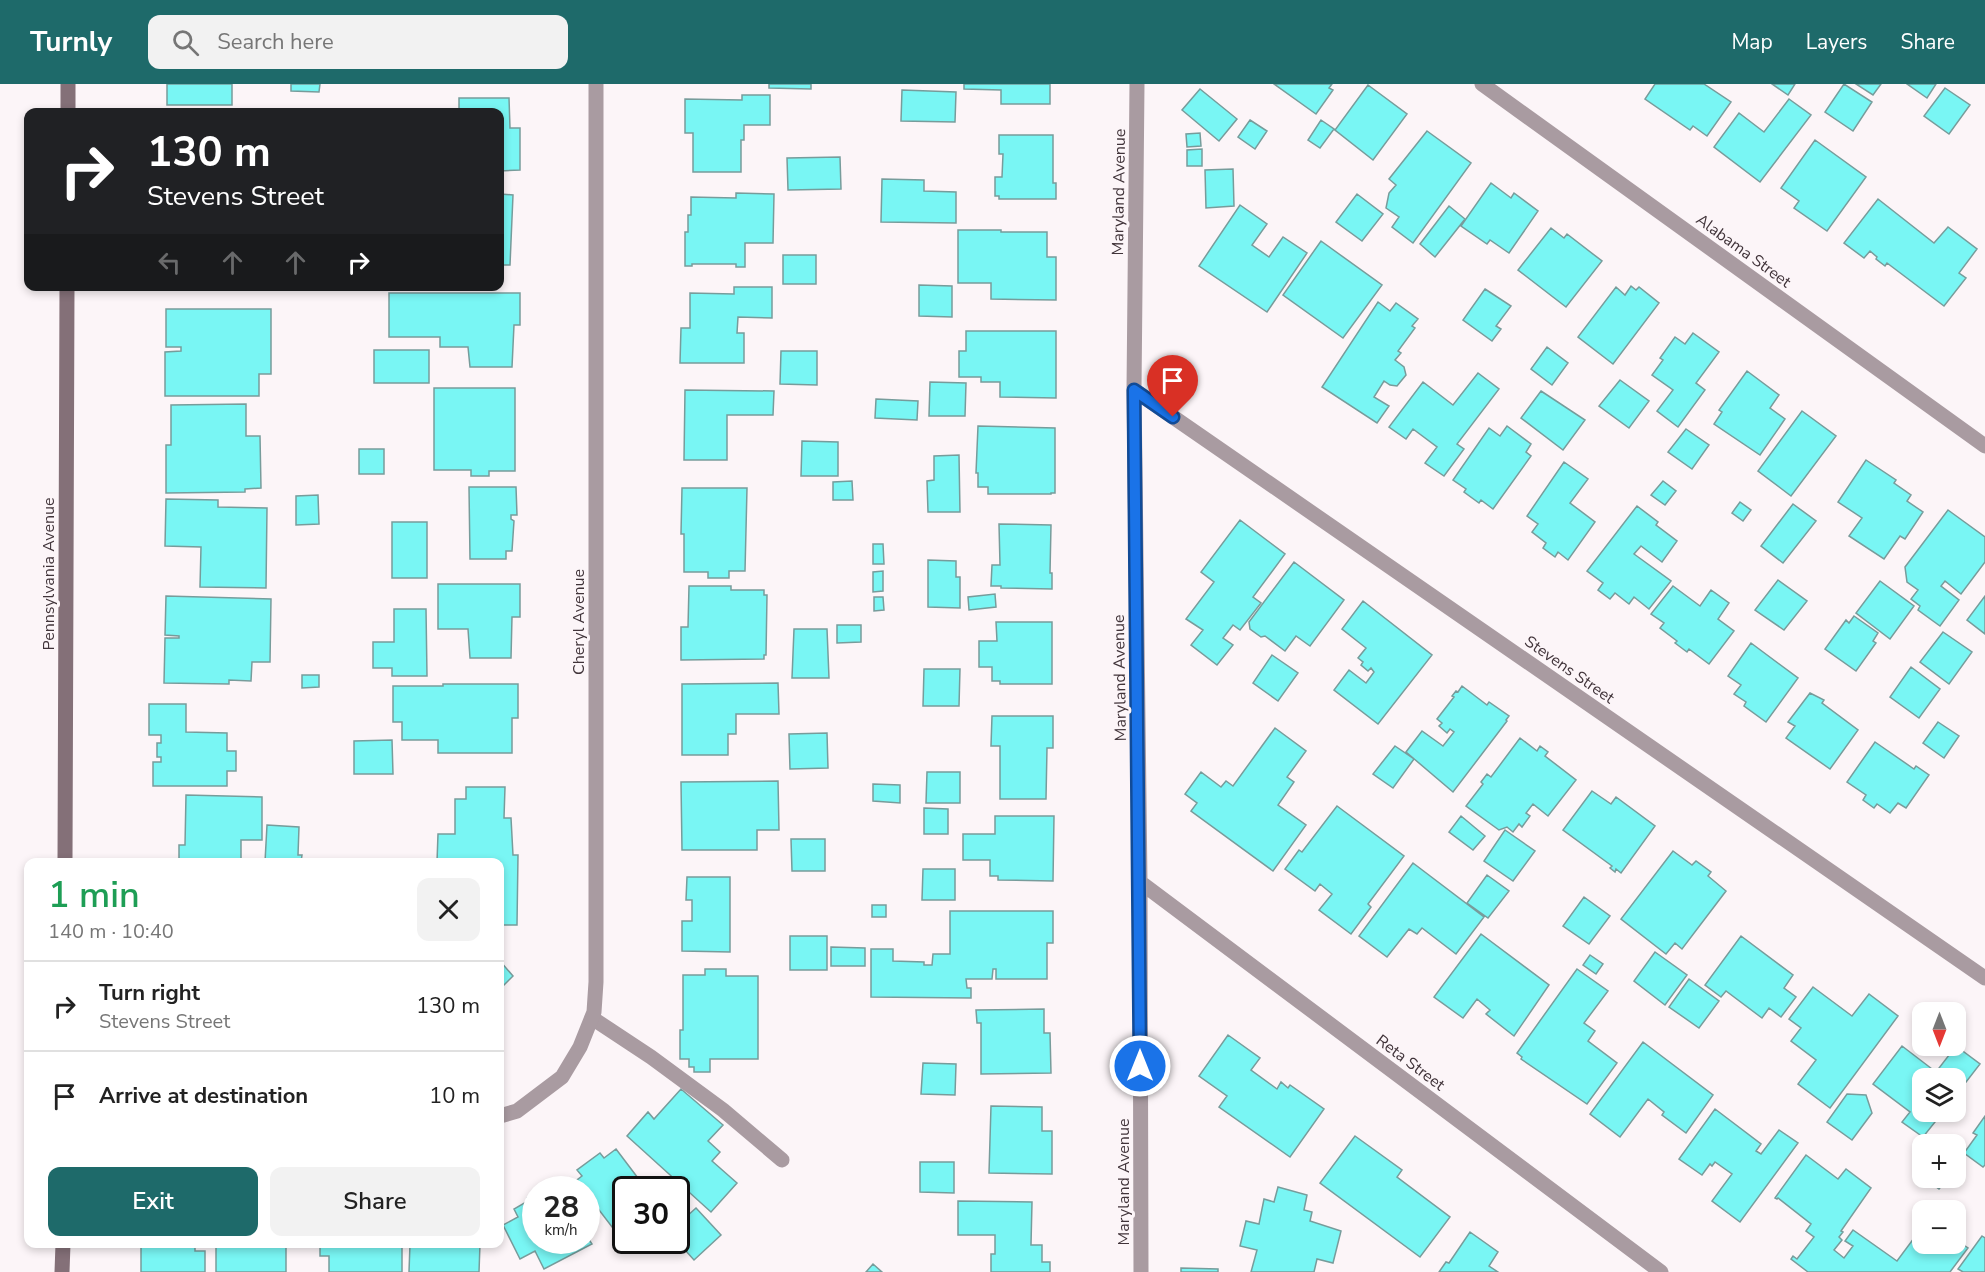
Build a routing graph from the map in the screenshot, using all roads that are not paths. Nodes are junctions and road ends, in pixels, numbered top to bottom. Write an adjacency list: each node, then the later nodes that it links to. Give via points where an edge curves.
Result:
1 (68, 84): 5 (main road)
2 (596, 84): 12 (street, Cheryl Avenue, via 596,982)
3 (1137, 84): 7 (street, Maryland Avenue)
4 (1482, 84): 8 (street, Alabama Street)
5 (68, 108)
6 (67, 291): 9 (main road, Pennsylvania Avenue)
7 (1134, 390): 10 (street, Maryland Avenue); 11 (street, Stevens Street)
8 (1985, 446)
9 (65, 858)
10 (1140, 882): 17 (street, Maryland Avenue); 18 (street, Reta Street)
11 (1985, 978)
12 (592, 1018): 13 (street, Cheryl Avenue, via 562,1077 517,1111); 14 (street, via 723,1110)
13 (504, 1115)
14 (782, 1160)
15 (63, 1248): 16 (main road)
16 (62, 1272)
17 (1141, 1272)
18 (1661, 1272)

